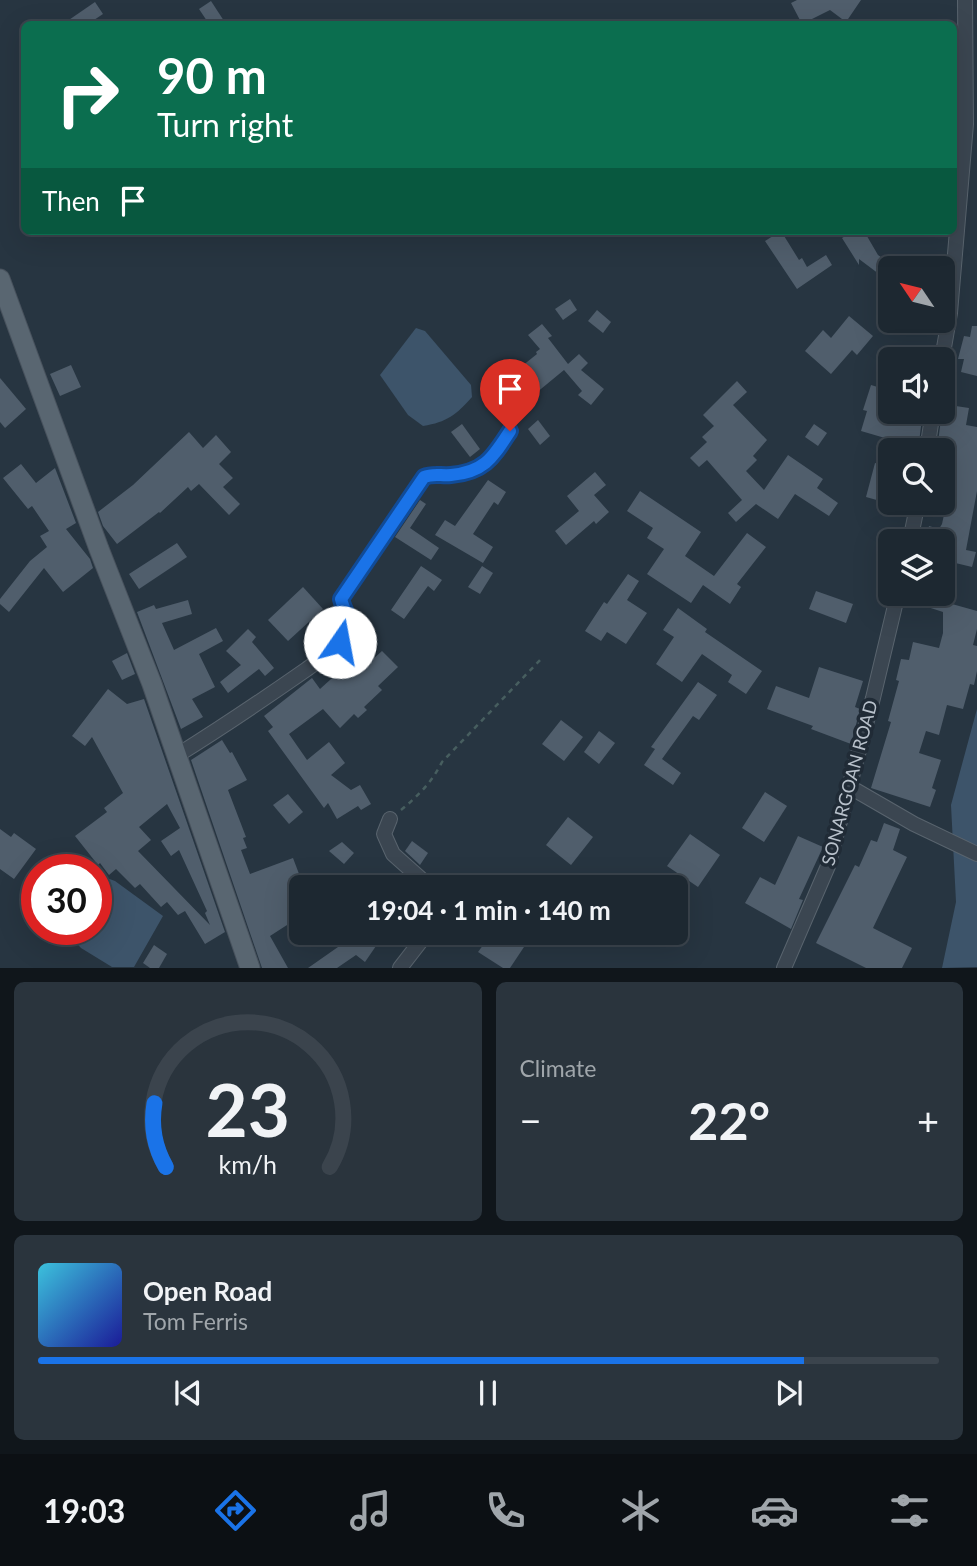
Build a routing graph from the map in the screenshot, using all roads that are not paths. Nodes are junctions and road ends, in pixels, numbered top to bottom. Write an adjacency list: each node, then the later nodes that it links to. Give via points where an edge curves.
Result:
1 (965, 0): 2 (street, via 966,124)
2 (957, 230)
3 (957, 235): 5 (street)
4 (0, 279): 8 (main road)
5 (944, 347)
6 (510, 431): 8 (street, via 485,465 471,472 424,477 341,599 349,615 349,634 246,712)
7 (895, 606): 9 (street, SONARGOAN ROAD)
8 (176, 756): 14 (main road)
9 (850, 787): 11 (street); 16 (street, SONARGOAN ROAD, via 828,866)
10 (390, 819): 12 (street, via 384,834 393,854)
11 (977, 854)
12 (417, 875)
13 (418, 945): 15 (street)
14 (250, 968)
15 (400, 968)
16 (784, 968)

